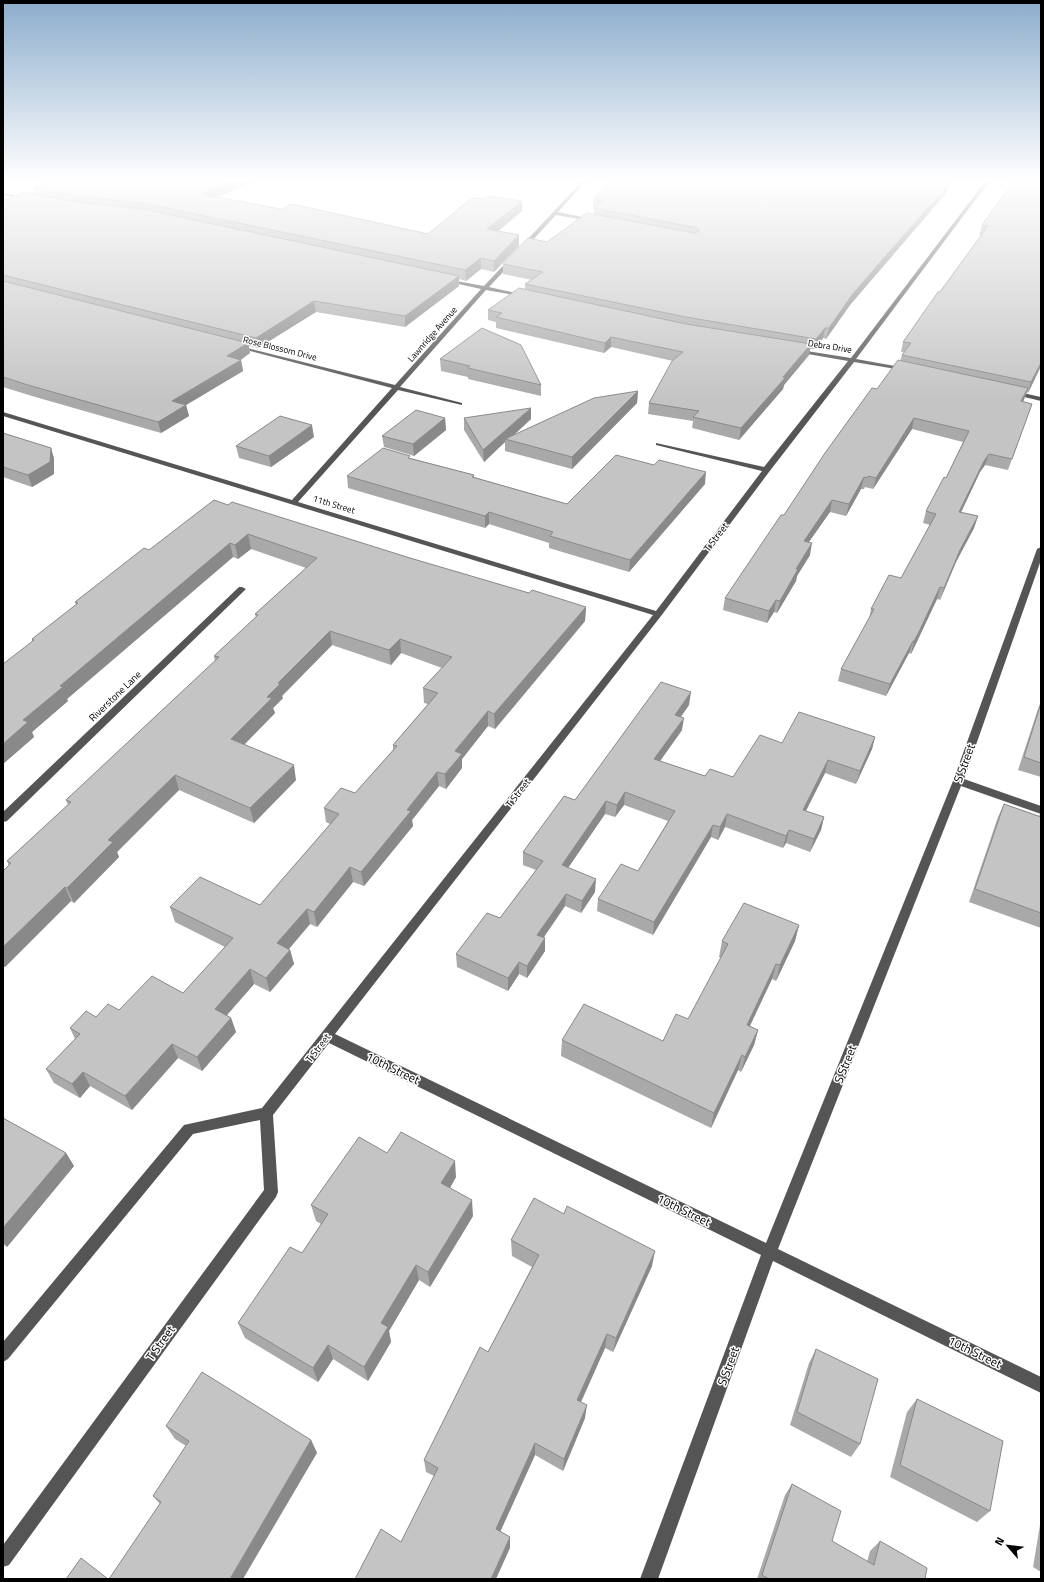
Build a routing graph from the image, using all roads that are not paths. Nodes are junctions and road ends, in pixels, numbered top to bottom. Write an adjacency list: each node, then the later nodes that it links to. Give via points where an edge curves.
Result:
1 (518, 253): 4 (street, Lawnridge Avenue)
2 (933, 253): 8 (street, T Street)
3 (440, 278): 4 (street)
4 (485, 288): 5 (street); 10 (street, Lawnridge Avenue)
5 (531, 298)
6 (231, 345): 10 (street, Rose Blossom Drive)
7 (792, 349): 8 (street, Debra Drive)
8 (853, 359): 9 (street, Debra Drive); 16 (street, T Street)
9 (913, 372)
10 (397, 388): 13 (street, Rose Blossom Drive); 17 (street, Lawnridge Avenue)
11 (1011, 392): 12 (street)
12 (1041, 398)
13 (460, 404)
14 (3, 414): 17 (street, 11th Street)
15 (658, 444): 16 (street)
16 (766, 470): 20 (street, T Street)
17 (294, 502): 20 (street, 11th Street)
18 (1041, 549): 21 (street, S Street)
19 (242, 589): 23 (street, Riverstone Lane)
20 (658, 614): 24 (street, T Street)
21 (958, 781): 22 (street); 26 (street, S Street)
22 (1041, 810)
23 (3, 818)
24 (327, 1036): 25 (street, T Street); 26 (street, 10th Street)
25 (266, 1113): 27 (street, via 188,1129); 29 (street, T Street, via 271,1192)
26 (770, 1252): 28 (street, 10th Street); 30 (street, S Street)
27 (3, 1354)
28 (1041, 1385)
29 (3, 1559)
30 (649, 1579)

